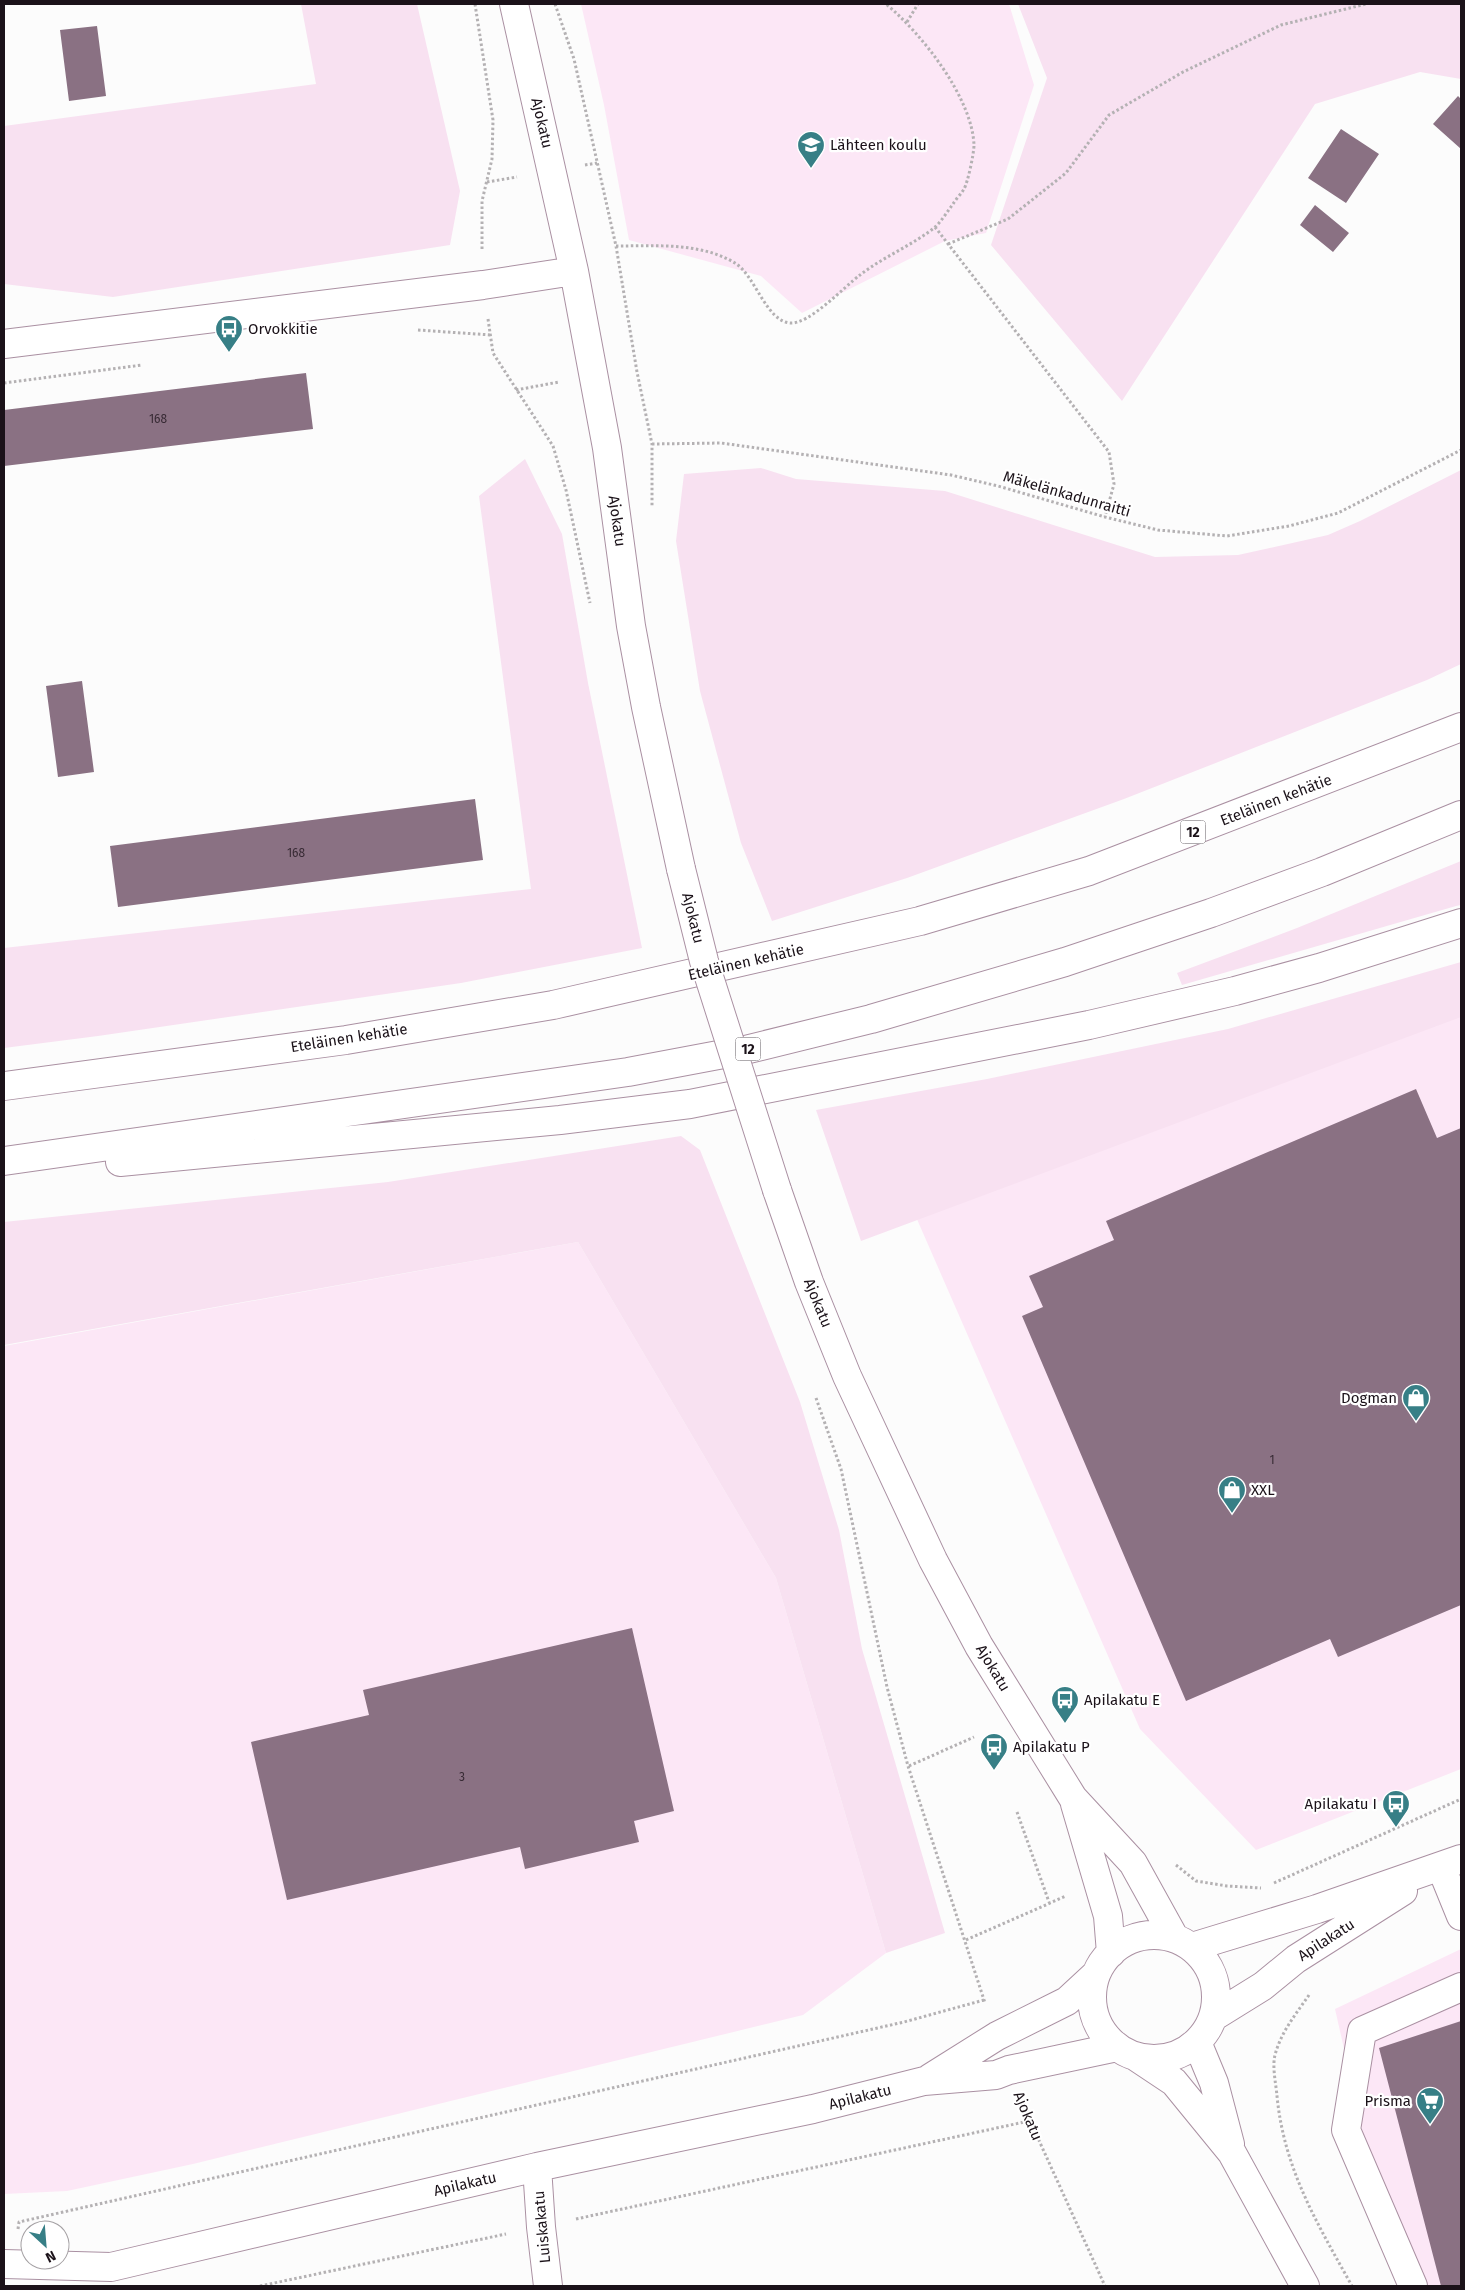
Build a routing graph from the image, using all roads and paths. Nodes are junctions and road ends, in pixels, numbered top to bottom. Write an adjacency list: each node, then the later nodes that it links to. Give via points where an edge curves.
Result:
1 (475, 4): 11 (path, via 493,120 492,159 482,201)
2 (514, 4): 10 (main road, Ajokatu)
3 (886, 4): 6 (path)
4 (918, 4): 6 (path)
5 (1366, 4): 8 (path, via 1281,24 1183,72 1109,115 1066,174 1008,219)
6 (907, 22): 7 (path, via 929,48 964,104 974,145 965,188)
7 (935, 227): 8 (path); 9 (path, via 862,274 810,316 796,323 776,317 753,282 736,264 710,252 673,246)
8 (948, 244): 20 (path, via 1109,452 1114,484)
9 (616, 246)
10 (574, 271): 11 (main road); 30 (main road, Ajokatu, bridge, via 606,448 631,626 681,869 704,961 777,1190 847,1376 933,1560 979,1646)
11 (483, 285): 13 (path); 14 (main road)
12 (414, 330): 13 (path)
13 (491, 334): 18 (path, via 493,352)
14 (4, 344)
15 (150, 364): 16 (path)
16 (4, 383)
17 (652, 444): 20 (path, Mäkelänkadunraitti, via 721,443 952,476)
18 (553, 446)
19 (1461, 450): 20 (path, Mäkelänkadunraitti, via 1338,513 1289,526 1227,536 1158,530)
20 (1105, 517)
21 (1461, 728): 24 (main road, Eteläinen kehätie / 12, via 1089,872 920,921 553,1005 346,1040)
22 (1461, 815): 25 (main road, 12, via 1221,910 1065,962 871,1019 746,1050 628,1072)
23 (1461, 923): 26 (main road, via 1319,968 1089,1025 690,1104 560,1120)
24 (4, 1086)
25 (4, 1161)
26 (4, 1173)
27 (814, 1393): 29 (path, via 841,1469 887,1686)
28 (974, 1737): 29 (path)
29 (908, 1766): 40 (path)
30 (1073, 1798): 33 (main road, Ajokatu); 35 (main road, Ajokatu)
31 (1461, 1799): 36 (path)
32 (1017, 1812): 38 (path)
33 (1133, 1863): 37 (path, via 1160,1852 1196,1880); 41 (main road, Ajokatu)
34 (1451, 1863): 39 (main road); 41 (main road, Apilakatu, via 1317,1909); 47 (main road, Apilakatu, via 1296,1958 1263,1986)
35 (1098, 1880): 38 (path, via 1078,1892); 42 (main road, Ajokatu, via 1108,1916)
36 (1272, 1884)
37 (1264, 1888)
38 (1049, 1902): 40 (path)
39 (1461, 1916)
40 (966, 1940): 46 (path)
41 (1183, 1942): 42 (main road, via 1158,1935 1142,1936 1127,1941); 47 (main road, via 1210,1968 1216,1991)
42 (1111, 1953): 43 (main road)
43 (1094, 1976): 48 (main road, Apilakatu, via 1067,2002); 50 (main road, via 1092,1998 1095,2017 1103,2032)
44 (1461, 1987): 63 (main road, via 1362,2030 1360,2040 1346,2130)
45 (1311, 1993): 62 (path, via 1287,2026 1275,2056 1280,2126 1305,2200)
46 (984, 2000): 48 (path); 57 (path, via 904,2022 19,2222)
47 (1213, 2017): 49 (main road)
48 (997, 2036): 52 (main road, Apilakatu)
49 (1197, 2042): 50 (main road, via 1166,2058); 54 (main road, via 1214,2083)
50 (1126, 2052): 51 (main road, Apilakatu); 54 (main road, via 1174,2082)
51 (1009, 2070): 52 (main road, Apilakatu, via 996,2075); 53 (path, Ajokatu)
52 (924, 2082): 55 (main road, Apilakatu, via 813,2109)
53 (1029, 2121): 56 (path); 60 (path, Ajokatu)
54 (1232, 2153): 61 (main road)
55 (537, 2167): 56 (main road, Luiskakatu); 57 (main road, Apilakatu, via 111,2267)
56 (541, 2227): 58 (path); 59 (main road, Luiskakatu)
57 (7, 2265)
58 (260, 2286)
59 (548, 2286)
60 (1105, 2286)
61 (1305, 2286)
62 (1352, 2286)
63 (1413, 2286)

